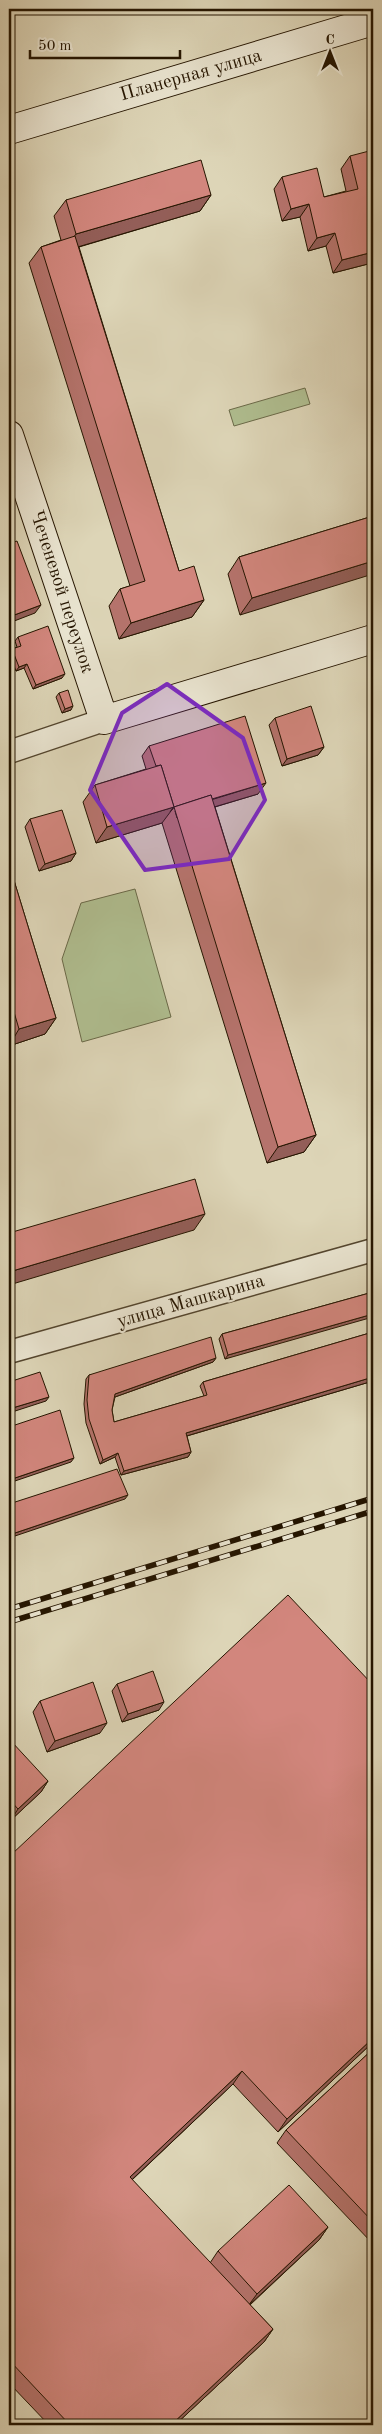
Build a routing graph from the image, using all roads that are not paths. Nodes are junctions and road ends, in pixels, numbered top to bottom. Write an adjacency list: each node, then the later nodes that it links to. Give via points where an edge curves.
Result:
1 (373, 21): 2 (street, Планерная улица)
2 (9, 130)
3 (9, 435): 5 (street, Чеченевой переулок)
4 (373, 639): 5 (street)
5 (104, 720): 6 (street)
6 (9, 752)
7 (373, 1250): 8 (street, улица Машкарина)
8 (9, 1352)

